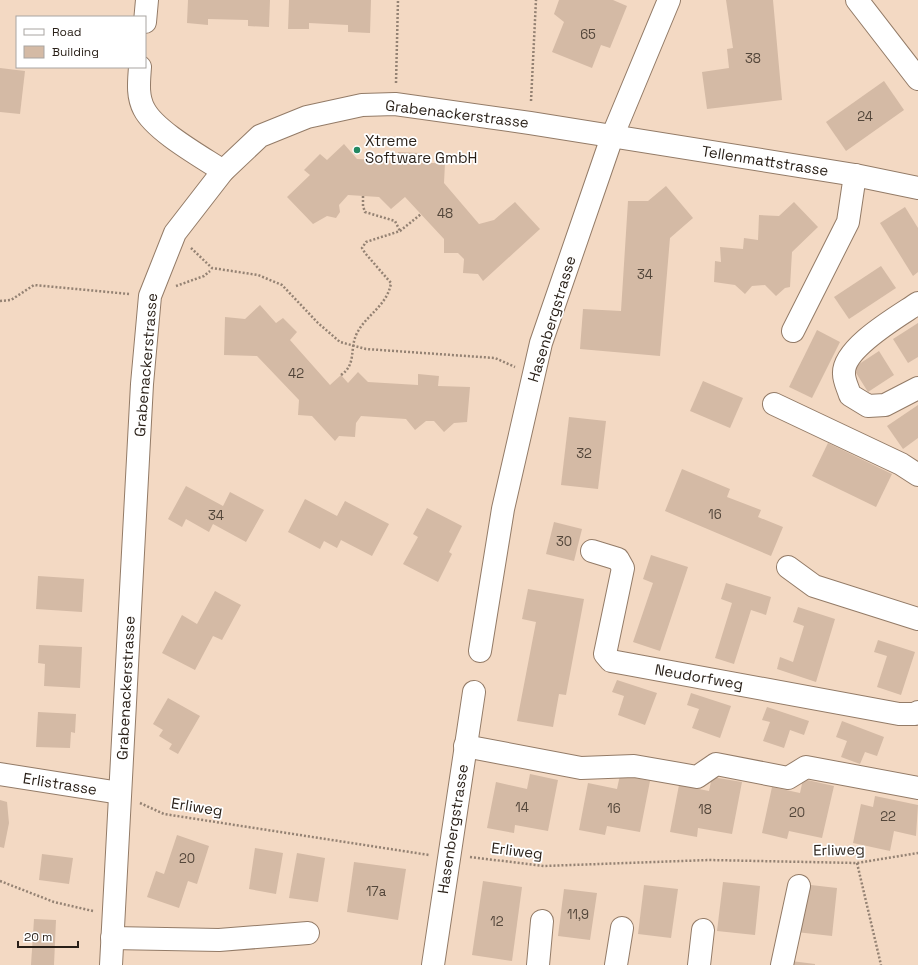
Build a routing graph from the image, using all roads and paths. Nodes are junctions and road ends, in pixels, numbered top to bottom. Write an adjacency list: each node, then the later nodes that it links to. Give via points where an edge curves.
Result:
1 (147, 0): 6 (street)
2 (398, 0): 9 (path)
3 (536, 0): 10 (path)
4 (669, 0): 11 (street, Hasenbergstrasse)
5 (857, 0): 8 (street)
6 (146, 16)
7 (140, 68): 12 (street, via 138,88 144,109 162,130)
8 (918, 79)
9 (395, 104): 10 (street, Grabenackerstrasse); 12 (street, Grabenackerstrasse, via 362,105 307,117 260,136)
10 (530, 123): 11 (street, Grabenackerstrasse)
11 (612, 137): 13 (street, Tellenmattstrasse); 26 (street, Hasenbergstrasse, via 541,343)
12 (223, 171): 18 (street, Grabenackerstrasse)
13 (855, 175): 14 (street, Tellenmattstrasse); 23 (street, via 848,222)
14 (918, 188)
15 (363, 196): 17 (path, via 362,206 365,212 395,221)
16 (421, 214): 17 (path)
17 (400, 231): 24 (path, via 366,242 362,248 391,283 390,292 380,307 357,333)
18 (175, 233): 20 (street, Grabenackerstrasse); 24 (path, via 212,268 258,275 282,285 340,342)
19 (210, 271): 20 (path, via 204,276)
20 (150, 296): 21 (path, via 34,285 11,300); 39 (street, Grabenackerstrasse, via 142,384)
21 (0, 301)
22 (918, 303): 27 (street, via 864,340 850,357 844,373 850,395 868,406 885,405)
23 (793, 331)
24 (354, 346): 25 (path, via 350,366); 26 (path, via 495,358)
25 (341, 375)
26 (534, 375): 33 (street, Hasenbergstrasse, via 503,509)
27 (918, 388)
28 (774, 404): 29 (street, via 901,464)
29 (918, 475)
30 (592, 551): 35 (street, Neudorfweg, via 618,559 623,568 605,654 611,661 899,714)
31 (788, 567): 32 (street, via 814,586)
32 (918, 619)
33 (480, 651)
34 (474, 692): 36 (street, Hasenbergstrasse)
35 (918, 712)
36 (465, 746): 38 (street, via 581,768 634,766 697,777 716,764 788,778 806,767); 41 (street, Hasenbergstrasse)
37 (0, 774): 39 (street, Erlistrasse)
38 (918, 788)
39 (120, 794): 41 (path, Erliweg, via 164,814 431,855); 45 (street, Grabenackerstrasse)
40 (918, 853): 42 (path, Erliweg)
41 (448, 855): 42 (path, Erliweg, via 544,866 709,860); 52 (street, Hasenbergstrasse)
42 (857, 863): 57 (path)
43 (0, 882): 45 (path, via 54,902)
44 (799, 886): 56 (street)
45 (113, 915): 50 (street, Grabenackerstrasse)
46 (542, 921): 53 (street)
47 (622, 928): 54 (street)
48 (703, 930): 55 (street)
49 (308, 933): 50 (street, via 220,940)
50 (112, 938): 51 (street, Grabenackerstrasse)
51 (111, 965)
52 (433, 965)
53 (538, 965)
54 (616, 965)
55 (698, 965)
56 (782, 965)
57 (881, 965)

